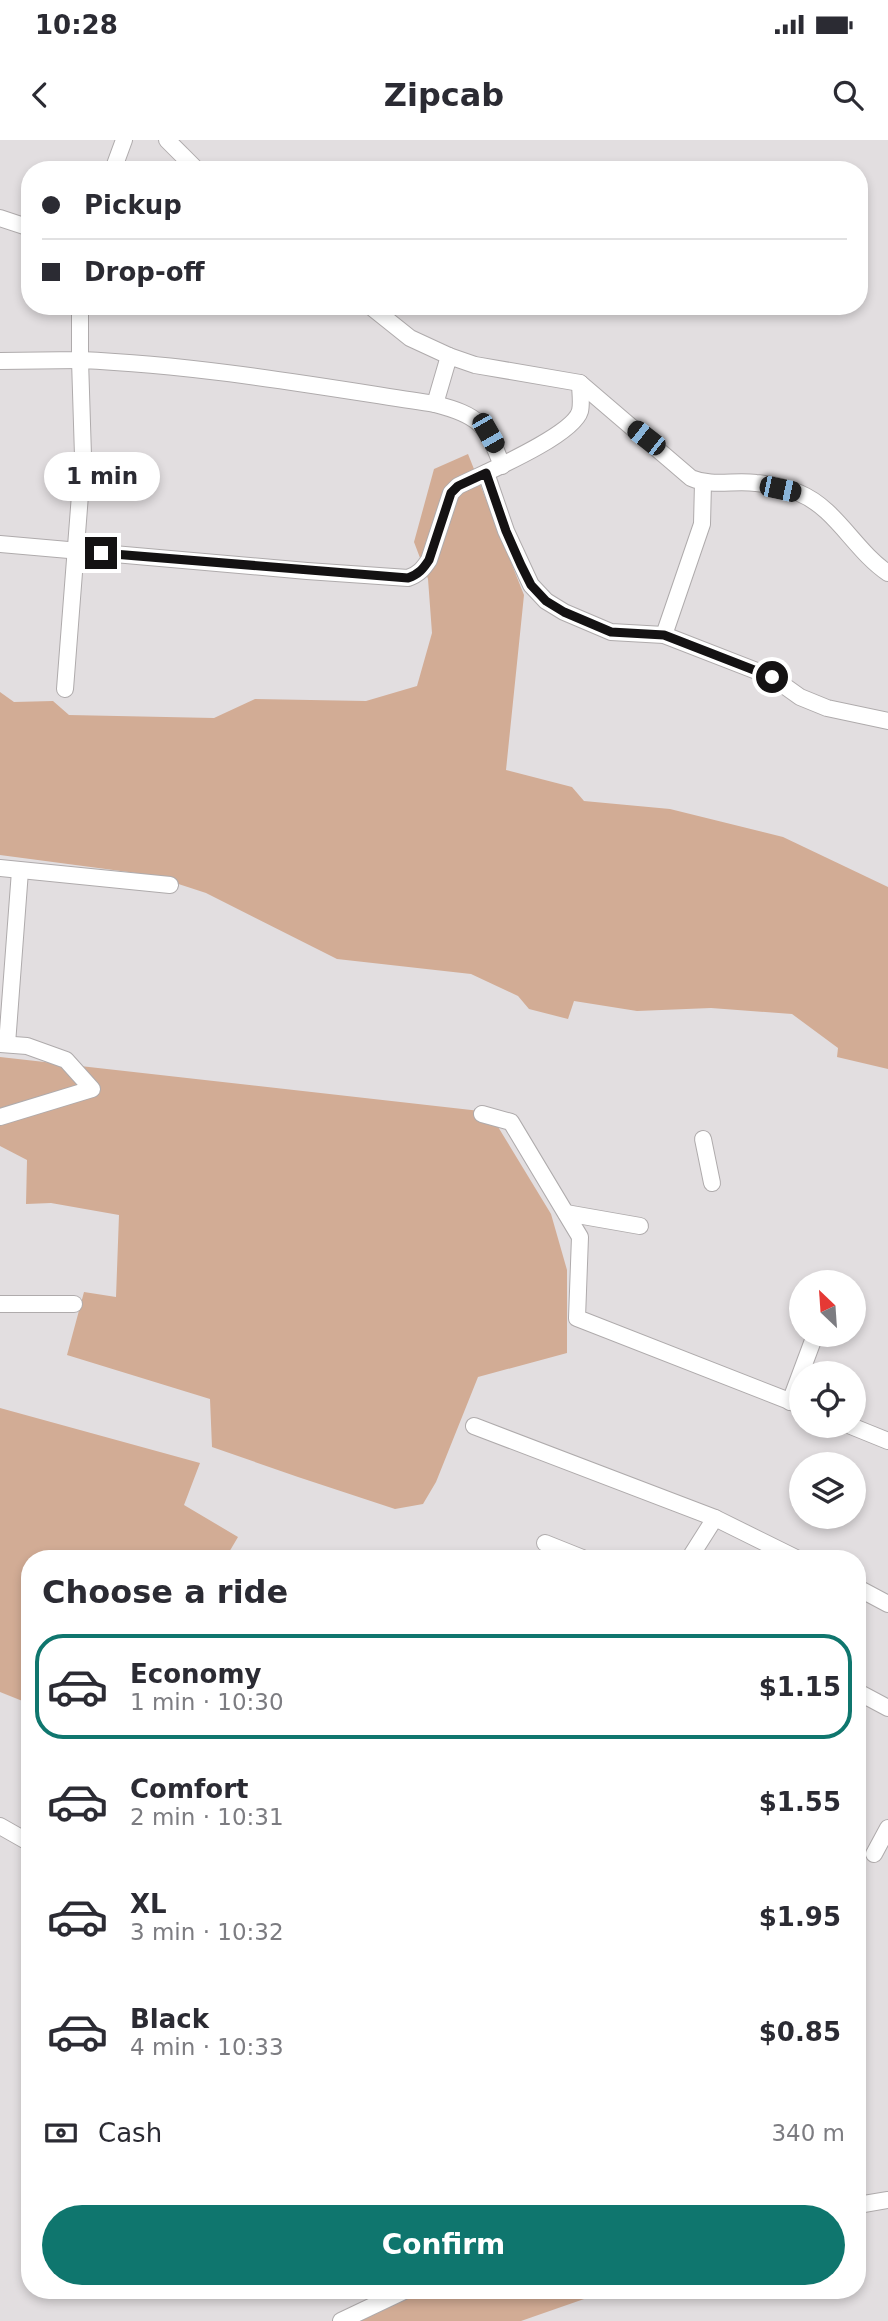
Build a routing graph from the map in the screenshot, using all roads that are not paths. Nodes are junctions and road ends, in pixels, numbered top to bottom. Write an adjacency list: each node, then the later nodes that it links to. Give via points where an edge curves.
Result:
1 (124, 140): 3 (street)
2 (167, 140): 4 (street)
3 (116, 161)
4 (188, 161)
5 (0, 218): 6 (street)
6 (21, 225)
7 (80, 315): 10 (street)
8 (381, 315): 9 (street, via 410,338)
9 (449, 356): 12 (street, via 475,365); 13 (street)
10 (80, 360): 11 (street); 13 (street, via 237,373); 18 (street, via 83,456)
11 (0, 361)
12 (580, 383): 14 (street, via 580,412 572,422); 16 (street, via 691,478)
13 (435, 404): 14 (street, via 477,420 495,445)
14 (502, 466): 15 (street)
15 (486, 473): 18 (street, via 451,493 429,560 424,569 408,578); 20 (street, via 521,565 546,601 611,632)
16 (703, 483): 19 (street, via 755,482 799,493 827,512); 20 (street, via 702,524)
17 (0, 544): 18 (street)
18 (75, 551): 21 (street)
19 (888, 573)
20 (664, 635): 22 (street, via 772,677 800,697 827,708)
21 (65, 689)
22 (888, 721)
23 (0, 868): 24 (street)
24 (20, 871): 25 (street); 26 (street)
25 (170, 885)
26 (4, 1044): 28 (street, via 27,1046 66,1060 92,1089)
27 (482, 1114): 31 (street, via 511,1122)
28 (0, 1117)
29 (703, 1139): 30 (street)
30 (712, 1183)
31 (566, 1213): 32 (street); 35 (street, via 580,1237 577,1318)
32 (640, 1226)
33 (0, 1304): 34 (street)
34 (74, 1304)
35 (789, 1401)
36 (474, 1426): 39 (street)
37 (866, 1432): 38 (street)
38 (888, 1441)
39 (715, 1518): 42 (street); 43 (street)
40 (545, 1543): 41 (street)
41 (562, 1550)
42 (695, 1550)
43 (780, 1550)
44 (866, 1592): 45 (street)
45 (888, 1604)
46 (866, 1696): 47 (street)
47 (888, 1708)
48 (0, 1826): 50 (street)
49 (888, 1828): 51 (street)
50 (21, 1838)
51 (874, 1854)
52 (888, 2200): 53 (street)
53 (866, 2204)
54 (387, 2299): 55 (street)
55 (341, 2321)

